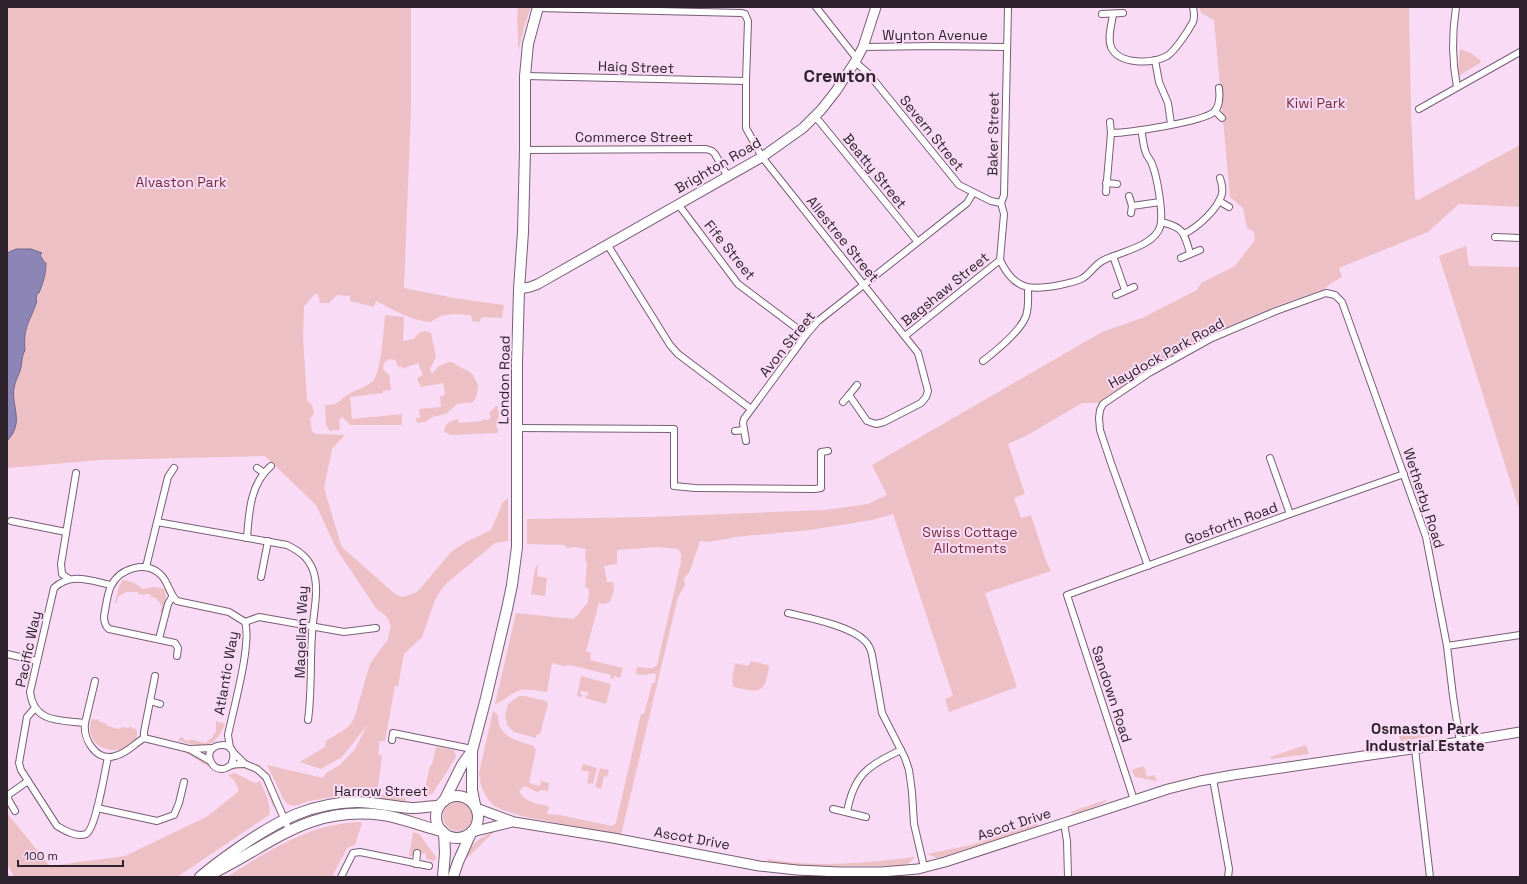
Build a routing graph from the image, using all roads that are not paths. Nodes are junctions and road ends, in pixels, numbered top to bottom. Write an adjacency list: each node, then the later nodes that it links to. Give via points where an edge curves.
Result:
1 (816, 7): 15 (street, Severn Street)
2 (876, 7): 11 (street, Brighton Road)
3 (1008, 7): 12 (street, Baker Street)
4 (1193, 7): 14 (street, via 1193,22 1175,49)
5 (1456, 7): 18 (street, via 1453,70)
6 (538, 8): 7 (street); 16 (main road, London Road, via 528,44)
7 (660, 9): 17 (street, Allestree Street, via 745,14 748,21)
8 (1123, 13): 10 (street)
9 (1102, 14): 10 (street)
10 (1113, 14): 14 (street, via 1110,37 1111,47 1116,54 1129,60)
11 (863, 47): 12 (street, Wynton Avenue); 15 (street, Brighton Road)
12 (1007, 47): 39 (street, Baker Street, via 1004,195)
13 (1520, 52): 18 (street)
14 (1155, 60): 25 (street, via 1159,82 1168,103)
15 (856, 61): 22 (street, Brighton Road); 35 (street, Severn Street, via 959,185)
16 (525, 76): 17 (street, Haig Street); 28 (main road, London Road)
17 (746, 82): 29 (street, Allestree Street, via 746,128)
18 (1457, 87): 20 (street)
19 (1219, 88): 21 (street, via 1220,97)
20 (1419, 109)
21 (1215, 111): 23 (street); 25 (street, via 1190,122)
22 (815, 116): 29 (street, Brighton Road); 46 (street, Beatty Street)
23 (1222, 118)
24 (1110, 122): 27 (street)
25 (1171, 124): 26 (street)
26 (1141, 130): 27 (street); 38 (street)
27 (1111, 133): 32 (street)
28 (525, 150): 30 (street, Commerce Street, via 706,149 715,154); 56 (main road, London Road)
29 (762, 157): 30 (street, Brighton Road); 53 (street, Allestree Street)
30 (728, 176): 40 (street, Brighton Road)
31 (1220, 178): 37 (street, via 1222,191)
32 (1106, 183): 33 (street); 34 (street)
33 (1117, 184)
34 (1106, 192)
35 (973, 193): 39 (street, Severn Street); 46 (street, Avon Street, via 967,203)
36 (1129, 196): 38 (street, via 1131,210)
37 (1219, 201): 41 (street); 43 (street, via 1201,222)
38 (1160, 202): 42 (street)
39 (1001, 203): 52 (street, Baker Street, via 1004,214)
40 (678, 204): 47 (street, Brighton Road); 60 (street, Fife Street, via 738,284)
41 (1229, 207)
42 (1161, 222): 43 (street, via 1176,226); 50 (street, via 1151,239)
43 (1184, 234): 49 (street)
44 (1496, 237): 45 (street)
45 (1520, 238)
46 (917, 241): 53 (street, Avon Street)
47 (608, 244): 56 (street, Brighton Road, via 538,284); 66 (street, via 670,345 678,354)
48 (1200, 250): 49 (street)
49 (1190, 253): 51 (street)
50 (1113, 256): 55 (street, via 1100,262 1079,280 1041,289); 57 (street)
51 (1181, 258)
52 (1000, 260): 55 (street, via 1014,280); 61 (street, Bagshaw Street)
53 (864, 285): 60 (street, Avon Street, via 818,321); 61 (street, Allestree Street)
54 (1134, 287): 57 (street)
55 (1028, 288): 62 (street, via 1025,317 1000,348)
56 (519, 289): 67 (main road, London Road)
57 (1125, 290): 58 (street)
58 (1116, 295)
59 (1335, 295): 78 (street, Wetherby Road, via 1342,302); 85 (street, Haydock Park Road, via 1326,293 1212,338 1150,373 1103,404 1099,418 1100,430)
60 (806, 335): 66 (street, Avon Street)
61 (905, 336): 64 (street, Allestree Street, via 919,356 928,390 924,400 876,424 867,420)
62 (983, 361)
63 (857, 385): 64 (street)
64 (850, 395): 65 (street)
65 (843, 402)
66 (751, 409): 68 (street, Avon Street, via 743,423)
67 (517, 428): 71 (street, via 674,428 674,486 695,488 821,488 822,452); 118 (main road, London Road, via 518,524 512,585)
68 (744, 430): 69 (street); 70 (street, Avon Street)
69 (735, 431)
70 (746, 441)
71 (828, 451)
72 (1270, 458): 79 (street)
73 (271, 466): 77 (street)
74 (174, 468): 81 (street, via 168,477)
75 (257, 468): 77 (street)
76 (76, 472): 82 (street)
77 (264, 473): 83 (street, via 253,495)
78 (1404, 474): 79 (street, Gosforth Road); 98 (street, Wetherby Road, via 1426,537)
79 (1290, 514): 85 (street, Gosforth Road)
80 (11, 521): 82 (street)
81 (157, 522): 83 (street, Magellan Way); 86 (street)
82 (66, 532): 88 (street, via 61,564 62,574)
83 (247, 538): 84 (street, Magellan Way)
84 (268, 541): 87 (street); 94 (street, Magellan Way, via 286,545 307,558 316,588)
85 (1148, 566): 90 (street, Gosforth Road)
86 (146, 567): 89 (street, via 128,569); 91 (street, via 160,574 166,581)
87 (261, 577)
88 (69, 579): 89 (street, via 78,578); 101 (street, Pacific Way, via 54,588)
89 (111, 585): 97 (street, via 104,621 108,628)
90 (1067, 595): 129 (street, Sandown Road)
91 (172, 597): 93 (street, Atlantic Way, via 177,601 229,612); 97 (street)
92 (788, 613): 119 (street, via 846,629 865,640 872,655 882,713)
93 (245, 622): 94 (street, via 259,617); 110 (street, Atlantic Way, via 248,629 246,646)
94 (312, 627): 95 (street, via 344,632); 107 (street, Magellan Way)
95 (376, 628)
96 (1520, 635): 98 (street)
97 (159, 639): 100 (street, via 175,643 178,648)
98 (1447, 646): 113 (street, Wetherby Road)
99 (7, 654): 101 (street)
100 (177, 656)
101 (37, 661): 106 (street, Pacific Way, via 30,692)
102 (155, 676): 104 (street)
103 (95, 682): 108 (street)
104 (150, 701): 105 (street); 111 (street)
105 (160, 704)
106 (35, 708): 108 (street, Pacific Way, via 45,717); 126 (street, via 27,717 19,762)
107 (308, 720)
108 (84, 723): 121 (street, via 84,732 89,744 97,752)
109 (1520, 732): 113 (street, Ascot Drive)
110 (228, 735): 114 (street, Atlantic Way); 116 (street, Atlantic Way)
111 (144, 738): 115 (street); 121 (street, via 129,750)
112 (392, 740): 118 (street, via 393,733)
113 (1460, 742): 117 (street, Ascot Drive)
114 (216, 746): 115 (street); 116 (street); 122 (street, via 209,756)
115 (189, 748): 122 (street)
116 (230, 748): 120 (street)
117 (1415, 749): 125 (street, Ascot Drive); 155 (street)
118 (472, 750): 130 (main road, London Road); 131 (main road, London Road, via 472,790)
119 (901, 750): 135 (street, via 878,761 861,776 850,794); 146 (street, via 912,785 914,824)
120 (234, 754): 123 (street); 124 (street)
121 (108, 757): 132 (street)
122 (210, 761): 124 (street, via 213,766 220,769)
123 (245, 764): 124 (street); 137 (street, via 257,769 266,777)
124 (231, 765)
125 (1213, 779): 129 (street, Ascot Drive); 154 (street, via 1229,869)
126 (28, 781): 128 (street); 132 (street, via 56,826 63,830 80,835 89,832)
127 (184, 782): 132 (street, via 174,815 157,821)
128 (7, 797): 134 (street)
129 (1134, 800): 139 (street, Ascot Drive)
130 (442, 803): 131 (main road, via 452,796 460,796); 137 (main road, Harrow Street, via 412,808 349,803 309,809); 141 (main road, via 436,819)
131 (475, 806): 138 (street, Ascot Drive); 142 (main road, via 478,822)
132 (97, 808)
133 (832, 809): 135 (street)
134 (15, 811)
135 (847, 812): 136 (street)
136 (866, 817)
137 (284, 818): 140 (street); 148 (main road, Harrow Street, via 219,860)
138 (514, 822): 142 (street, Ascot Drive); 147 (street, Ascot Drive, via 761,866 816,872)
139 (1064, 823): 146 (street, Ascot Drive); 153 (street)
140 (288, 830): 141 (main road, via 336,815 367,814 391,816); 149 (main road)
141 (443, 832): 142 (main road, via 457,838); 151 (main road)
142 (471, 832): 152 (main road)
143 (417, 853): 144 (street)
144 (416, 864): 145 (street); 150 (street, via 360,852 353,853)
145 (429, 866)
146 (924, 867): 147 (street, Ascot Drive)
147 (881, 874)
148 (200, 877)
149 (205, 877)
150 (341, 877)
151 (443, 877)
152 (453, 877)
153 (1068, 877)
154 (1228, 877)
155 (1430, 877)

